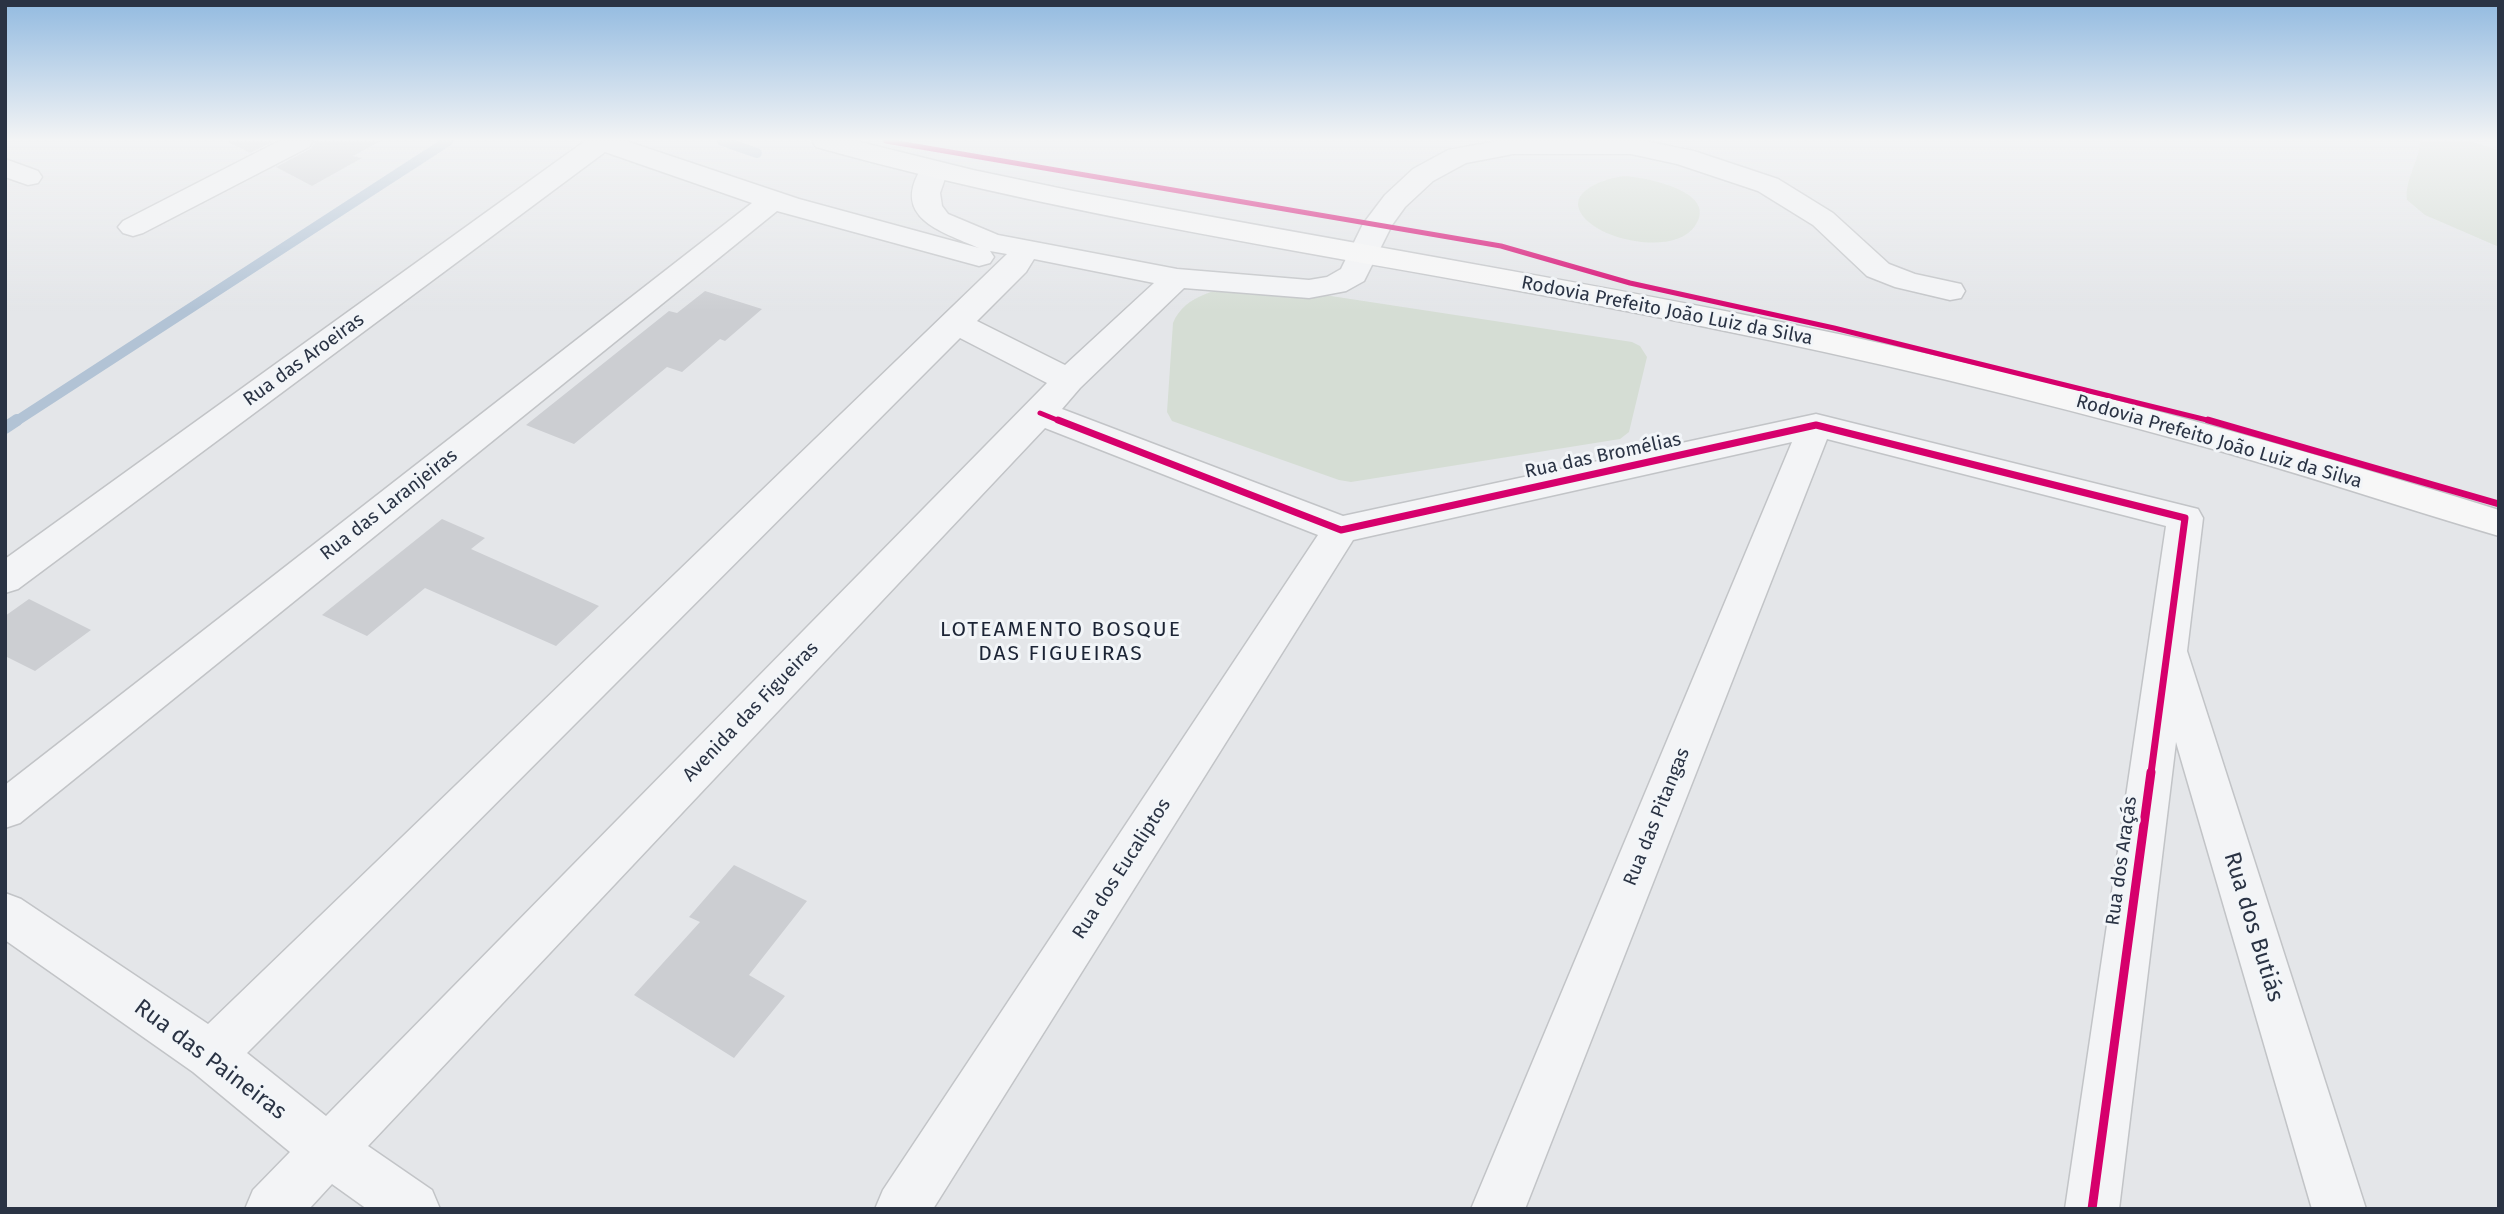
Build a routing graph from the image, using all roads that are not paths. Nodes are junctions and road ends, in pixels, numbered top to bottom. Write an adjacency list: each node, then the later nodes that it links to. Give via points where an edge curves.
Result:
1 (190, 198): 9 (street)
2 (525, 198): 21 (street, Rua das Aroeiras)
3 (762, 198): 8 (street)
4 (927, 198): 11 (street, via 939,220)
5 (1061, 198): 10 (main road, Rodovia Prefeito João Luiz da Silva)
6 (1399, 198): 10 (street, via 1378,224)
7 (1789, 198): 13 (street, via 1823,219 1878,270)
8 (772, 201): 11 (street); 23 (street, Rua das Laranjeiras)
9 (133, 227)
10 (1366, 254): 12 (street, via 1353,275 1335,285 1309,289); 19 (main road, Rodovia Prefeito João Luiz da Silva, via 1698,315 1969,376 2162,424)
11 (1020, 258): 12 (street); 14 (street)
12 (1177, 278): 15 (street, Avenida das Figueiras)
13 (1950, 291)
14 (956, 323): 15 (street); 25 (street)
15 (1068, 380): 16 (street, Avenida das Figueiras)
16 (1040, 413): 20 (street); 26 (street, Avenida das Figueiras)
17 (1816, 425): 18 (street, Rua das Bromélias); 20 (street, Rua das Bromélias); 30 (street, Rua das Pitangas)
18 (2185, 518): 22 (street, Rua dos Araçás)
19 (2499, 523)
20 (1341, 530): 29 (street, Rua dos Eucaliptos)
21 (5, 579)
22 (2167, 646): 31 (street, Rua dos Araçás); 32 (street, Rua dos Butiás)
23 (5, 810)
24 (6, 916): 25 (street, Rua das Paineiras)
25 (211, 1055): 26 (street, Rua das Paineiras)
26 (329, 1151): 27 (street, Avenida das Figueiras); 28 (street, Rua das Paineiras)
27 (272, 1209)
28 (413, 1209)
29 (902, 1209)
30 (1498, 1209)
31 (2092, 1209)
32 (2339, 1209)

